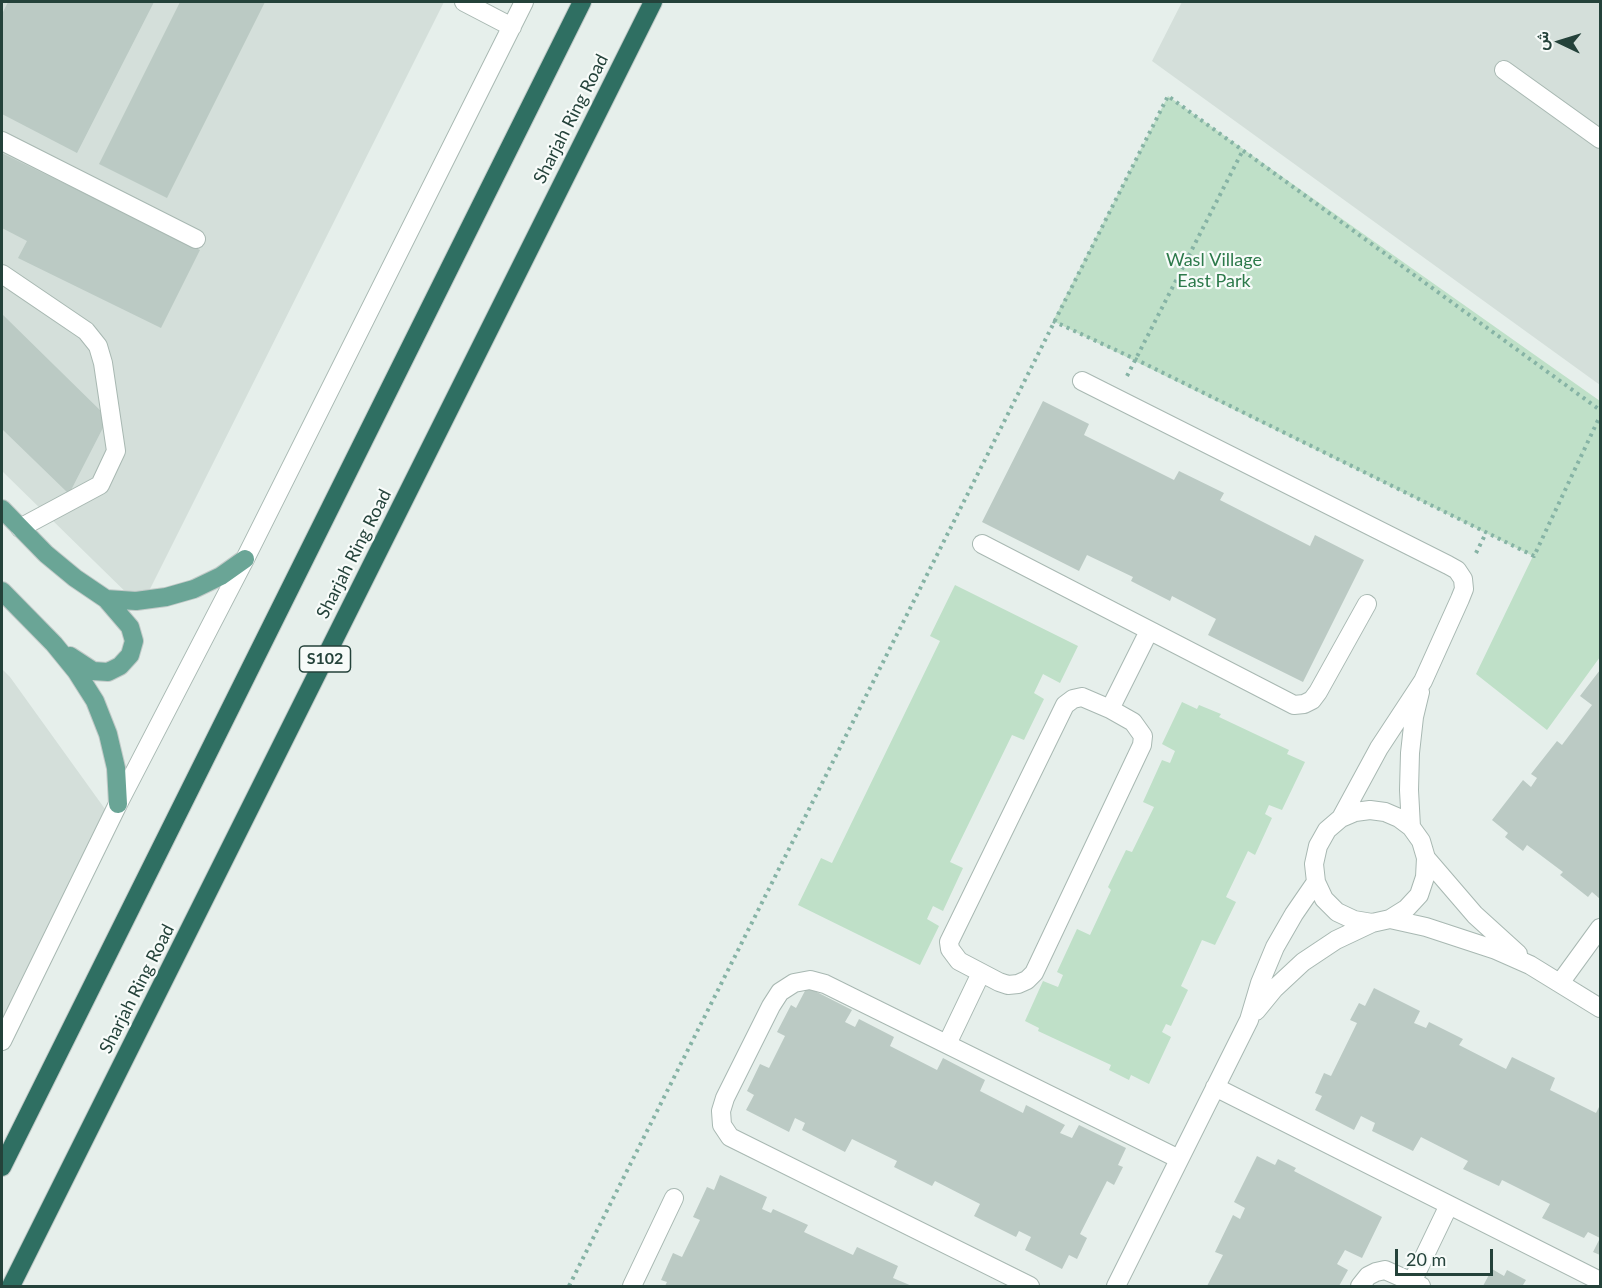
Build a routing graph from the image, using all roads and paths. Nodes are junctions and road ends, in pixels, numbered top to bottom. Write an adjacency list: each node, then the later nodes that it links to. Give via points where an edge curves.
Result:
1 (464, 2): 5 (street)
2 (524, 2): 5 (street)
3 (582, 2): 44 (highway)
4 (653, 2): 49 (highway, Sharjah Ring Road / S102)
5 (512, 27): 20 (street)
6 (1504, 70): 7 (street)
7 (1600, 139)
8 (2, 141): 10 (street)
9 (1243, 150): 13 (path)
10 (196, 239)
11 (2, 274): 18 (street, via 86,331 98,346 116,451 100,485)
12 (1053, 321): 13 (path)
13 (1136, 358): 15 (path); 16 (path, via 1534,556)
14 (1082, 381): 15 (street)
15 (1116, 398): 26 (street, via 1457,570 1464,589)
16 (1600, 417)
17 (2, 509): 18 (main road)
18 (20, 528): 22 (main road, via 75,578)
19 (982, 544): 24 (street)
20 (245, 559): 22 (main road, via 194,589 136,601); 28 (street)
21 (2, 591): 25 (main road)
22 (106, 599): 25 (main road, via 130,627 134,641 130,655 120,666 108,672 93,671)
23 (1367, 604): 24 (street, via 1318,692 1304,704 1285,701)
24 (1149, 631): 27 (street)
25 (54, 644): 28 (main road, via 95,701 116,768)
26 (1423, 681): 29 (street, via 1379,748); 30 (street, via 1410,753)
27 (1110, 709): 36 (street, via 1082,698 1065,705 951,935 953,956); 36 (street, via 1139,728 1142,745 1034,974 1008,985)
28 (118, 804): 40 (street)
29 (1341, 818): 30 (street, via 1370,810 1392,815); 32 (street, via 1327,830 1318,846)
30 (1411, 827): 31 (street)
31 (1426, 858): 33 (street, via 1419,895 1406,909); 35 (street, via 1474,915)
32 (1316, 882): 33 (street, via 1324,899 1337,912 1354,920); 39 (street, via 1275,947)
33 (1381, 921): 35 (street, via 1462,938); 39 (street, via 1336,940 1303,962)
34 (1600, 928): 37 (street)
35 (1530, 964): 37 (street)
36 (981, 973): 41 (street)
37 (1560, 983): 38 (street)
38 (1600, 1008)
39 (1249, 1020): 42 (street)
40 (2, 1041)
41 (947, 1044): 43 (street); 51 (street, via 825,984 810,980 794,983 780,992 771,1006 725,1098 722,1125 741,1144)
42 (1215, 1087): 43 (street); 46 (street)
43 (1179, 1159): 52 (street)
44 (2, 1167)
45 (674, 1198): 50 (street)
46 (1449, 1205): 47 (street); 48 (street)
47 (1600, 1281)
48 (1417, 1284): 53 (street, via 1385,1270 1368,1276)
49 (11, 1287)
50 (633, 1287)
51 (1030, 1287)
52 (1116, 1287)
53 (1360, 1287)

